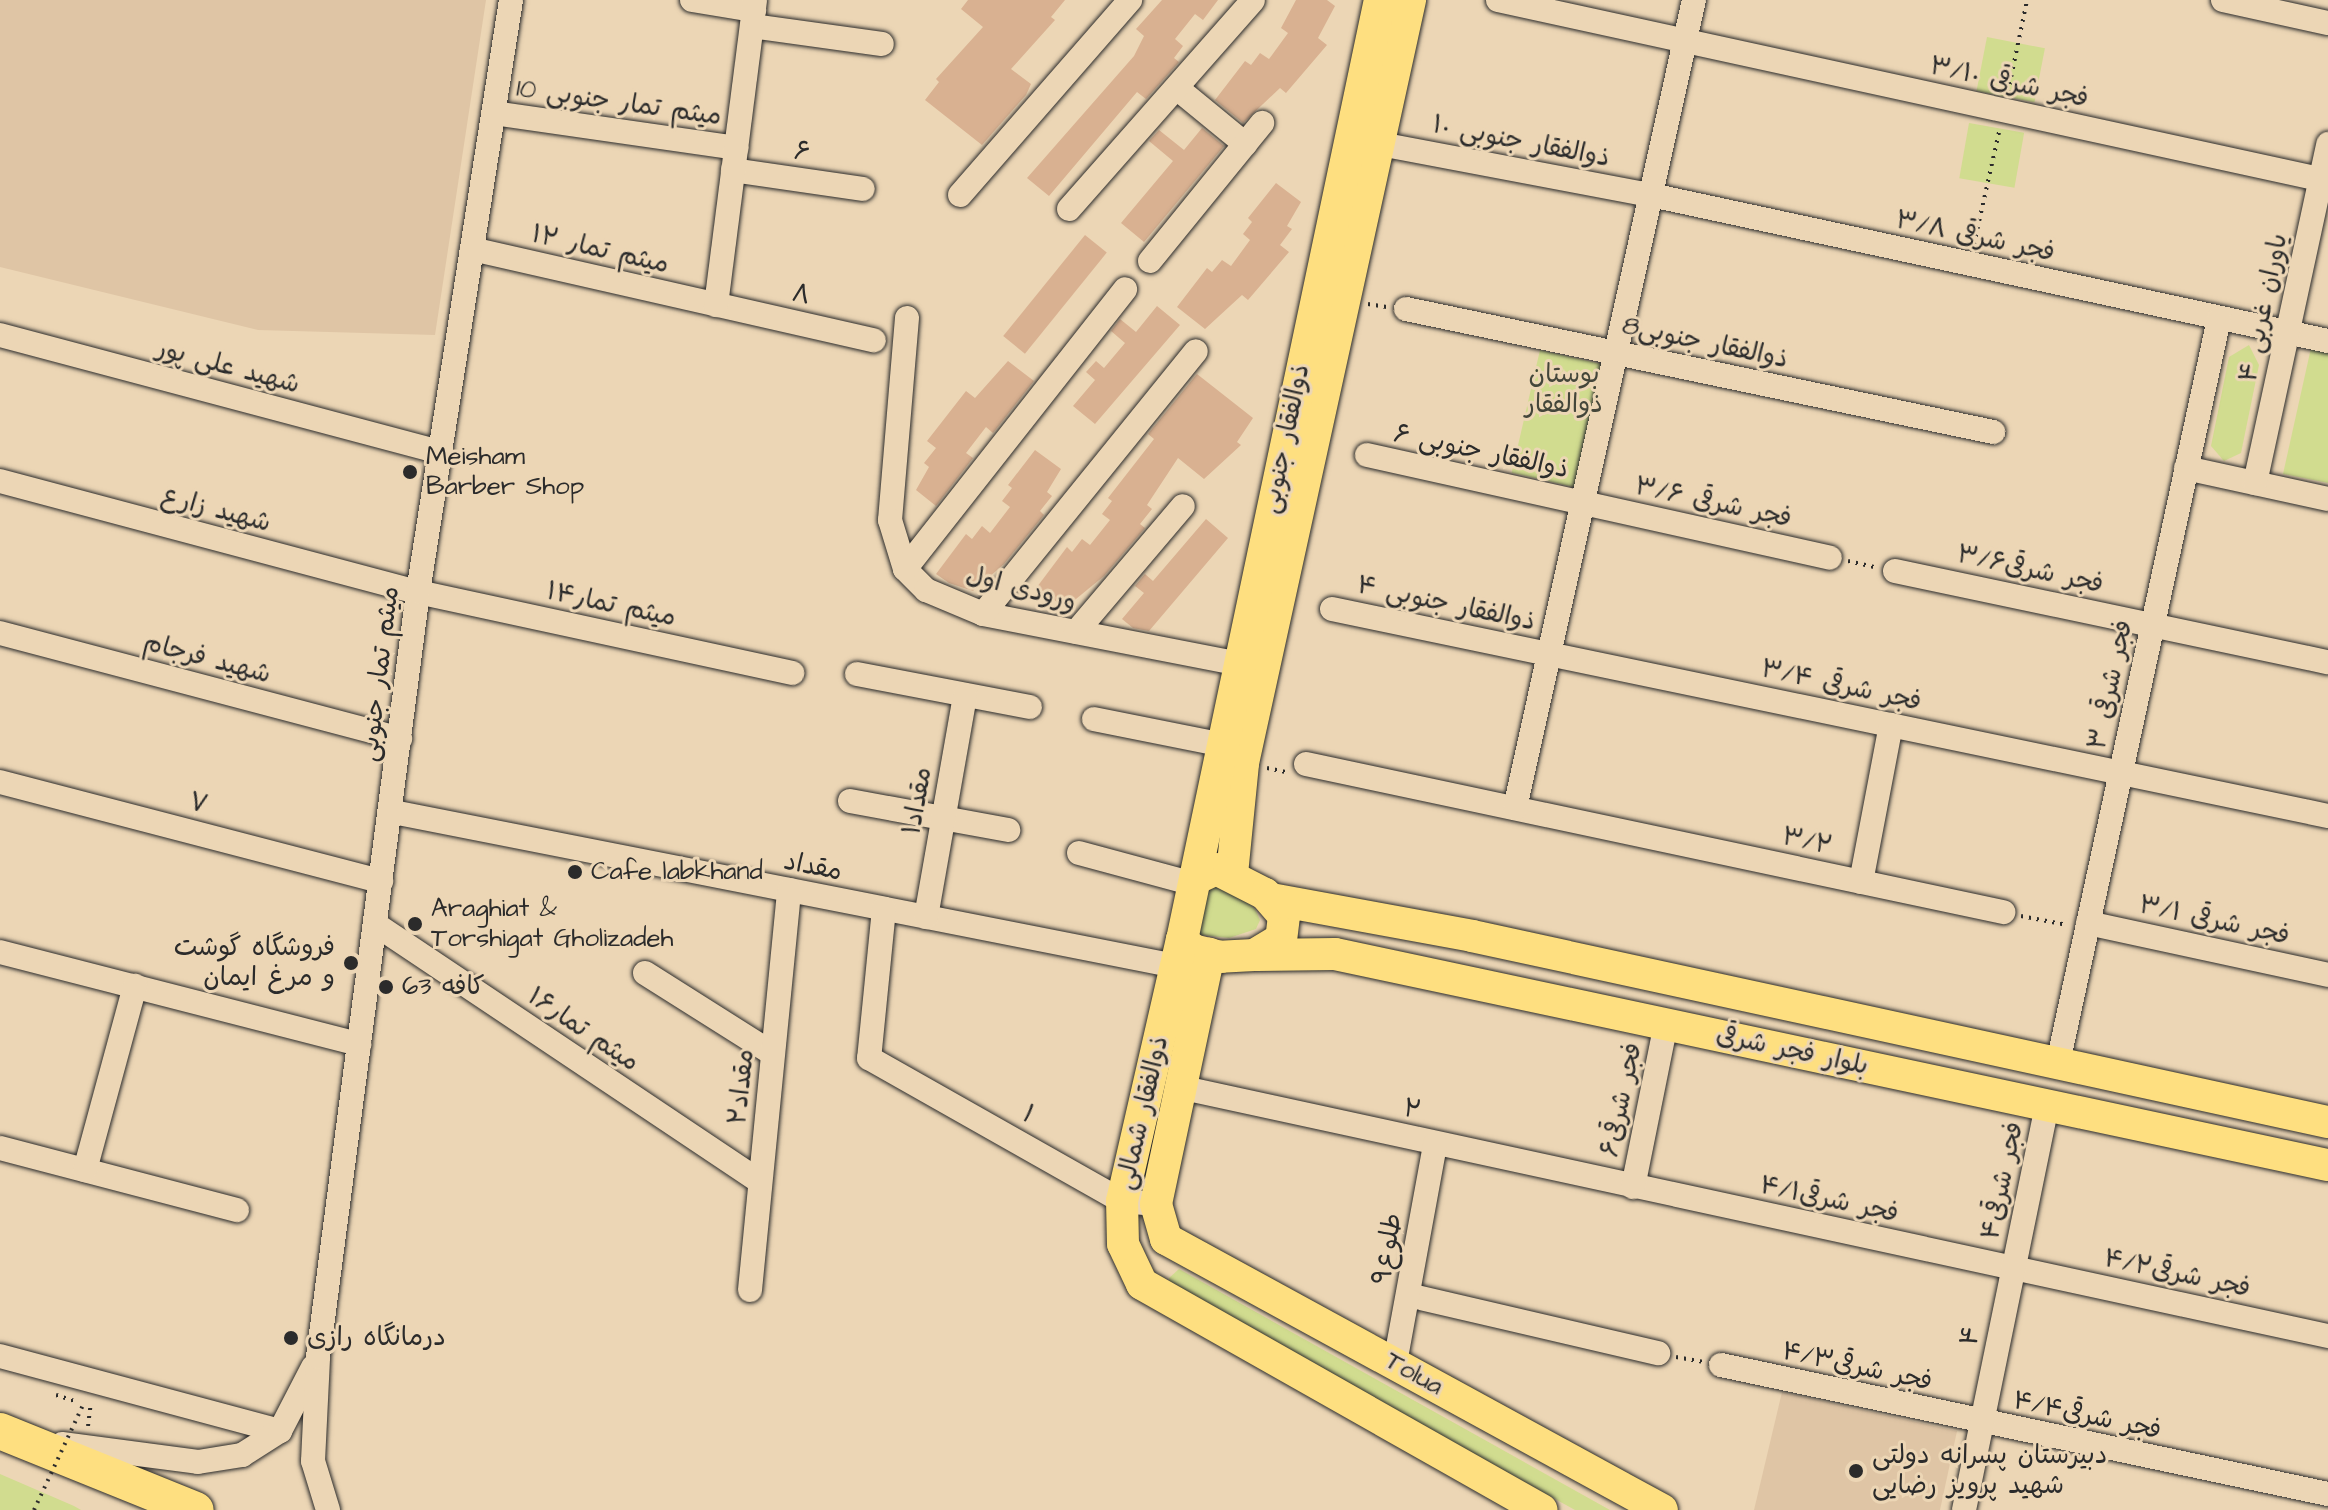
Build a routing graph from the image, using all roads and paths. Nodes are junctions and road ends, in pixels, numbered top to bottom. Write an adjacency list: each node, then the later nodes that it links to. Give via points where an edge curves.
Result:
1 (511, 0): 17 (street, میثم تمار جنوبی)
2 (692, 0): 11 (street)
3 (1130, 0): 25 (street)
4 (1253, 0): 15 (street)
5 (1380, 0): 40 (main road, ذوالفقار جنوبی)
6 (1410, 0): 20 (main road, ذوالفقار جنوبی)
7 (1498, 0): 13 (street, ۳/۱۰ فجر شرقی)
8 (1694, 0): 13 (street)
9 (2027, 0): 16 (path)
10 (2223, 0): 12 (street)
11 (754, 12): 14 (street); 22 (street)
12 (2328, 23)
13 (1685, 41): 16 (street, ۳/۱۰ فجر شرقی); 26 (street)
14 (882, 44)
15 (1178, 89): 19 (street); 27 (street)
16 (2004, 110): 23 (street, ۳/۱۰ فجر شرقی); 30 (path)
17 (494, 113): 22 (street, میثم تمار جنوبی 10); 28 (street, میثم تمار جنوبی)
18 (1262, 123): 19 (street)
19 (1245, 144): 29 (street)
20 (1380, 144): 26 (street, ۱۰ ذوالفقار جنوبی); 32 (main road, ذوالفقار جنوبی)
21 (2328, 144): 23 (street, ۴ یاوران غربی)
22 (735, 159): 24 (street, ۶); 33 (street)
23 (2324, 180): 37 (street, ۴ یاوران غربی)
24 (863, 189)
25 (960, 195)
26 (1651, 195): 30 (street, ۳/۸ فجر شرقی); 43 (street)
27 (1069, 209)
28 (472, 249): 33 (street, میثم تمار ۱۲); 45 (street, میثم تمار جنوبی)
29 (1150, 261)
30 (1970, 265): 36 (street, ۳/۸ فجر شرقی)
31 (1125, 289): 54 (street)
32 (1344, 300): 34 (path); 40 (main road, ذوالفقار جنوبی)
33 (716, 305): 39 (street, ۸)
34 (1406, 309): 43 (street, 8ذوالفقار جنوبی)
35 (907, 318): 54 (street, via 890,520)
36 (2219, 319): 37 (street, ۳/۸ فجر شرقی); 47 (street, ۳ فجر شرقی)
37 (2287, 333): 41 (street, ۳/۸ فجر شرقی); 49 (street, ۴ یاوران غربی)
38 (0, 335): 45 (street, شهید علی پور)
39 (874, 340)
40 (1321, 341): 64 (main road, ذوالفقار جنوبی); 72 (main road, ذوالفقار جنوبی)
41 (2328, 341)
42 (1196, 351): 58 (street)
43 (1616, 353): 44 (street, 8ذوالفقار جنوبی); 51 (street)
44 (1993, 432)
45 (441, 452): 56 (street, میثم تمار جنوبی)
46 (1367, 455): 51 (street, ۶ ذوالفقار جنوبی)
47 (2186, 468): 49 (street); 59 (street, ۳ فجر شرقی)
48 (0, 481): 56 (street, شهید زارع)
49 (2255, 483): 50 (street)
50 (2328, 499)
51 (1583, 503): 53 (street, ۳/۶ فجر شرقی); 62 (street)
52 (1183, 506): 60 (street)
53 (1830, 558): 55 (path)
54 (905, 569): 58 (street, ورودی اول, via 926,590)
55 (1895, 571): 59 (street, فجر شرقی۳/۶)
56 (418, 592): 65 (street, میثم تمار۱۴); 71 (street, میثم تمار جنوبی)
57 (1332, 609): 62 (street, ۴ ذوالفقار جنوبی)
58 (983, 614): 60 (street, ورودی اول)
59 (2153, 624): 63 (street, فجر شرقی۳/۶); 74 (street, ۳ فجر شرقی)
60 (1076, 632): 64 (street, ورودی اول)
61 (0, 633): 71 (street, شهید فرجام)
62 (1549, 655): 70 (street, ۳/۴ فجر شرقی); 77 (street)
63 (2328, 662)
64 (1240, 664): 72 (main road, ذوالفقار جنوبی)
65 (792, 673)
66 (857, 674): 67 (street)
67 (965, 695): 68 (street); 80 (street, مقداد۱)
68 (1030, 707)
69 (1094, 719): 72 (street)
70 (1891, 725): 74 (street, ۳/۴ فجر شرقی); 86 (street)
71 (400, 739): 78 (street, میثم تمار جنوبی)
72 (1239, 748): 73 (path, via 1303,776); 83 (main road); 85 (main road, ذوالفقار جنوبی)
73 (1306, 764): 77 (street, ۳/۲)
74 (2121, 773): 79 (street, ۳/۴ فجر شرقی); 94 (street, ۳ فجر شرقی)
75 (0, 782): 84 (street, ۷)
76 (850, 801): 80 (street)
77 (1515, 808): 86 (street, ۳/۲)
78 (393, 812): 84 (street, میثم تمار جنوبی); 87 (street, مقداد)
79 (2328, 816)
80 (943, 818): 81 (street); 91 (street, مقداد۱)
81 (1008, 830)
82 (1079, 853): 85 (street)
83 (1232, 874): 85 (main road, via 1216,869); 88 (main road)
84 (381, 881): 93 (street, میثم تمار جنوبی)
85 (1195, 881): 98 (main road, ذوالفقار جنوبی)
86 (1861, 882): 90 (street, ۳/۲)
87 (789, 890): 89 (street, مقداد); 104 (street, مقداد۲)
88 (1271, 899): 92 (main road, بلوار فجر شرقی); 96 (main road, via 1284,916 1285,928 1271,948)
89 (884, 909): 91 (street, مقداد); 115 (street, ۱, via 867,1050 876,1061)
90 (2003, 912): 94 (path)
91 (926, 917): 98 (street, مقداد)
92 (1364, 918): 97 (main road, via 1329,925 1331,945); 105 (main road, بلوار فجر شرقی, via 1472,936)
93 (375, 924): 103 (street, میثم تمار جنوبی); 113 (street, میثم تمار۱۶)
94 (2087, 926): 100 (street, ۳/۱ فجر شرقی); 105 (street, ۳ فجر شرقی)
95 (0, 952): 101 (street)
96 (1254, 955): 97 (main road, بلوار فجر شرقی, via 1289,951); 98 (main road, بلوار فجر شرقی)
97 (1347, 957): 102 (main road, بلوار فجر شرقی)
98 (1193, 958): 106 (main road, ذوالفقار شمالی); 115 (main road, ذوالفقار شمالی)
99 (645, 973): 104 (street)
100 (2328, 975)
101 (135, 986): 103 (street); 112 (street)
102 (1666, 1024): 107 (main road, بلوار فجر شرقی); 114 (street, فجر شرقی۶)
103 (359, 1044): 126 (street, میثم تمار جنوبی)
104 (773, 1054): 113 (street, مقداد۲)
105 (2058, 1063): 108 (main road, بلوار فجر شرقی)
106 (1179, 1087): 109 (street, ۲); 116 (main road, ذوالفقار شمالی)
107 (2047, 1104): 111 (main road, بلوار فجر شرقی); 119 (street, فجر شرقی۴)
108 (2328, 1122)
109 (1435, 1144): 114 (street, ۲); 122 (street, طلوع۹)
110 (0, 1148): 112 (street)
111 (2328, 1165)
112 (85, 1170): 117 (street)
113 (760, 1182): 121 (street, مقداد۲)
114 (1633, 1187): 119 (street, فجر شرقی۴/۱)
115 (1122, 1201): 116 (street, ۱); 120 (main road, ذوالفقار شمالی, via 1123,1244)
116 (1156, 1204): 118 (main road, ذوالفقار شمالی)
117 (237, 1210)
118 (1166, 1239): 120 (main road); 127 (main road, Tolua)
119 (2014, 1268): 123 (street, فجر شرقی۴/۲); 130 (street, ۴)
120 (1142, 1284): 138 (main road)
121 (750, 1290)
122 (1408, 1295): 124 (street); 127 (street, طلوع۹)
123 (2328, 1336)
124 (1658, 1353): 128 (path)
125 (0, 1356): 131 (street)
126 (318, 1357): 131 (street, میثم تمار جنوبی); 137 (street, میثم تمار جنوبی, via 313,1461)
127 (1395, 1363): 139 (main road, Tolua)
128 (1721, 1365): 130 (street, فجر شرقی۴/۳)
129 (84, 1403): 134 (path, bridge)
130 (1982, 1422): 133 (street, فجر شرقی۴/۴); 140 (street, ۴)
131 (280, 1431): 132 (street, via 242,1455 198,1462)
132 (6, 1438): 135 (highway); 136 (highway)
133 (2328, 1494)
134 (34, 1510)
135 (141, 1510)
136 (196, 1510)
137 (328, 1510)
138 (1542, 1510)
139 (1662, 1510)
140 (1964, 1510)

